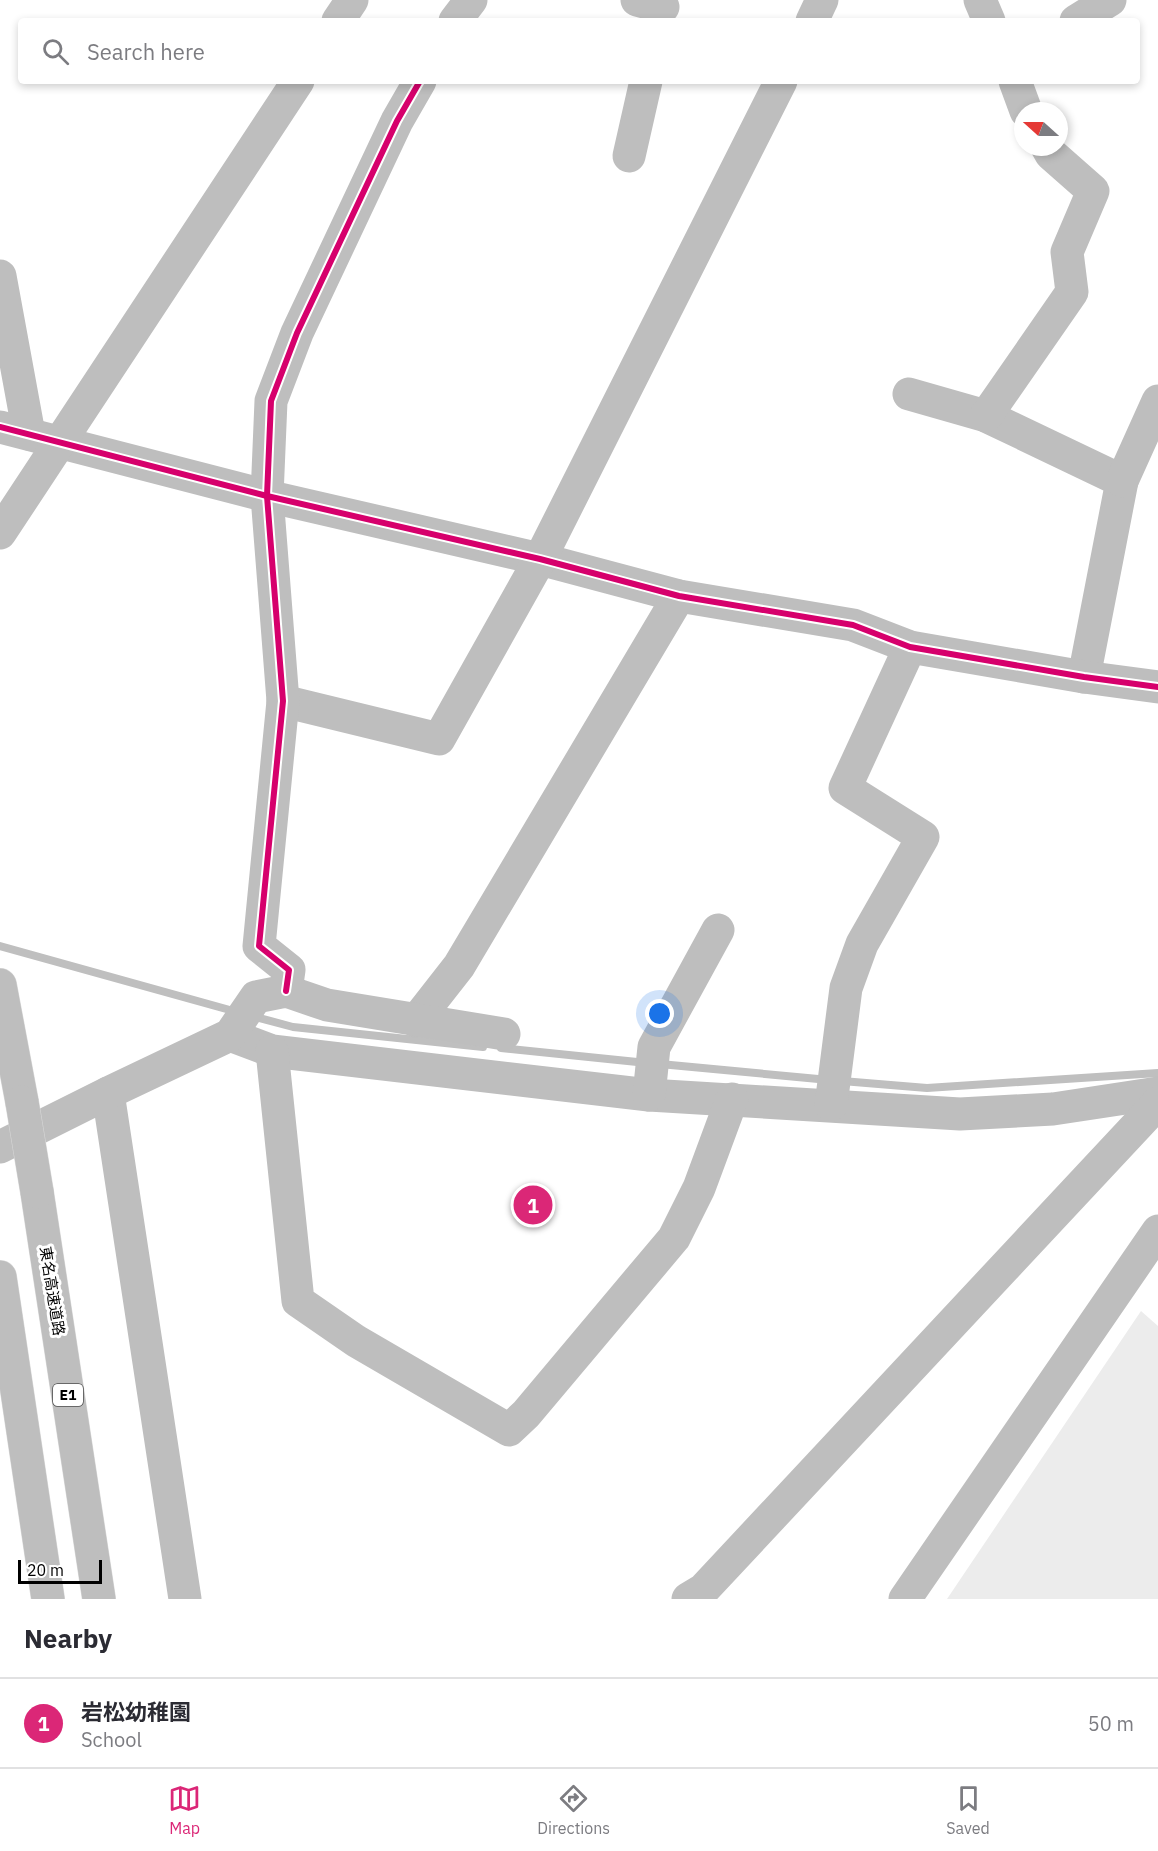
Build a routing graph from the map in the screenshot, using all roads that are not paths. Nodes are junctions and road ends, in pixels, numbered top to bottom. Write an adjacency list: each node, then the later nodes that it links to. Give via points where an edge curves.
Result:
1 (352, 0): 6 (main road)
2 (471, 0): 7 (main road)
3 (822, 0): 8 (main road)
4 (980, 0): 9 (main road)
5 (1110, 0): 10 (main road)
6 (340, 18)
7 (457, 18)
8 (813, 18)
9 (988, 18)
10 (1081, 18)
11 (296, 84): 24 (main road)
12 (418, 84): 26 (main road, via 297,333 272,401)
13 (645, 84): 17 (main road)
14 (779, 84): 28 (main road)
15 (1016, 84): 16 (main road)
16 (1023, 102)
17 (629, 156)
18 (1053, 156): 22 (main road, via 1093,191 1068,252 1072,292)
19 (0, 276): 23 (main road)
20 (909, 394): 22 (main road)
21 (1158, 401): 25 (main road)
22 (986, 416): 25 (main road)
23 (15, 430): 24 (main road)
24 (60, 444): 26 (main road); 27 (main road)
25 (1122, 481): 31 (main road)
26 (267, 496): 28 (main road); 33 (main road)
27 (0, 533)
28 (540, 559): 29 (main road); 33 (main road, via 439,739)
29 (679, 596): 30 (main road, via 853,625); 37 (main road, via 459,966)
30 (910, 647): 31 (main road); 45 (main road, via 845,788 924,837 862,944 846,988)
31 (1084, 677): 32 (main road)
32 (1158, 687)
33 (283, 701): 36 (main road, via 259,946 289,970)
34 (718, 930): 41 (main road, via 654,1047)
35 (0, 985): 51 (main road, 東名高速道路 / E1, bridge, via 37,1192)
36 (271, 994): 37 (main road); 38 (main road)
37 (416, 1021): 39 (main road)
38 (232, 1033): 40 (main road); 42 (main road)
39 (504, 1034)
40 (272, 1051): 41 (main road); 44 (main road, via 298,1301 356,1341 509,1430 674,1238 699,1188)
41 (649, 1089): 44 (main road)
42 (108, 1093): 47 (main road); 52 (main road)
43 (1158, 1093): 45 (main road, via 1053,1109 960,1114)
44 (732, 1099): 45 (main road)
45 (831, 1102)
46 (1158, 1102): 53 (main road, via 704,1590)
47 (0, 1147)
48 (1158, 1231): 54 (main road)
49 (0, 1276): 50 (main road)
50 (48, 1599)
51 (99, 1599)
52 (185, 1599)
53 (688, 1599)
54 (905, 1599)

